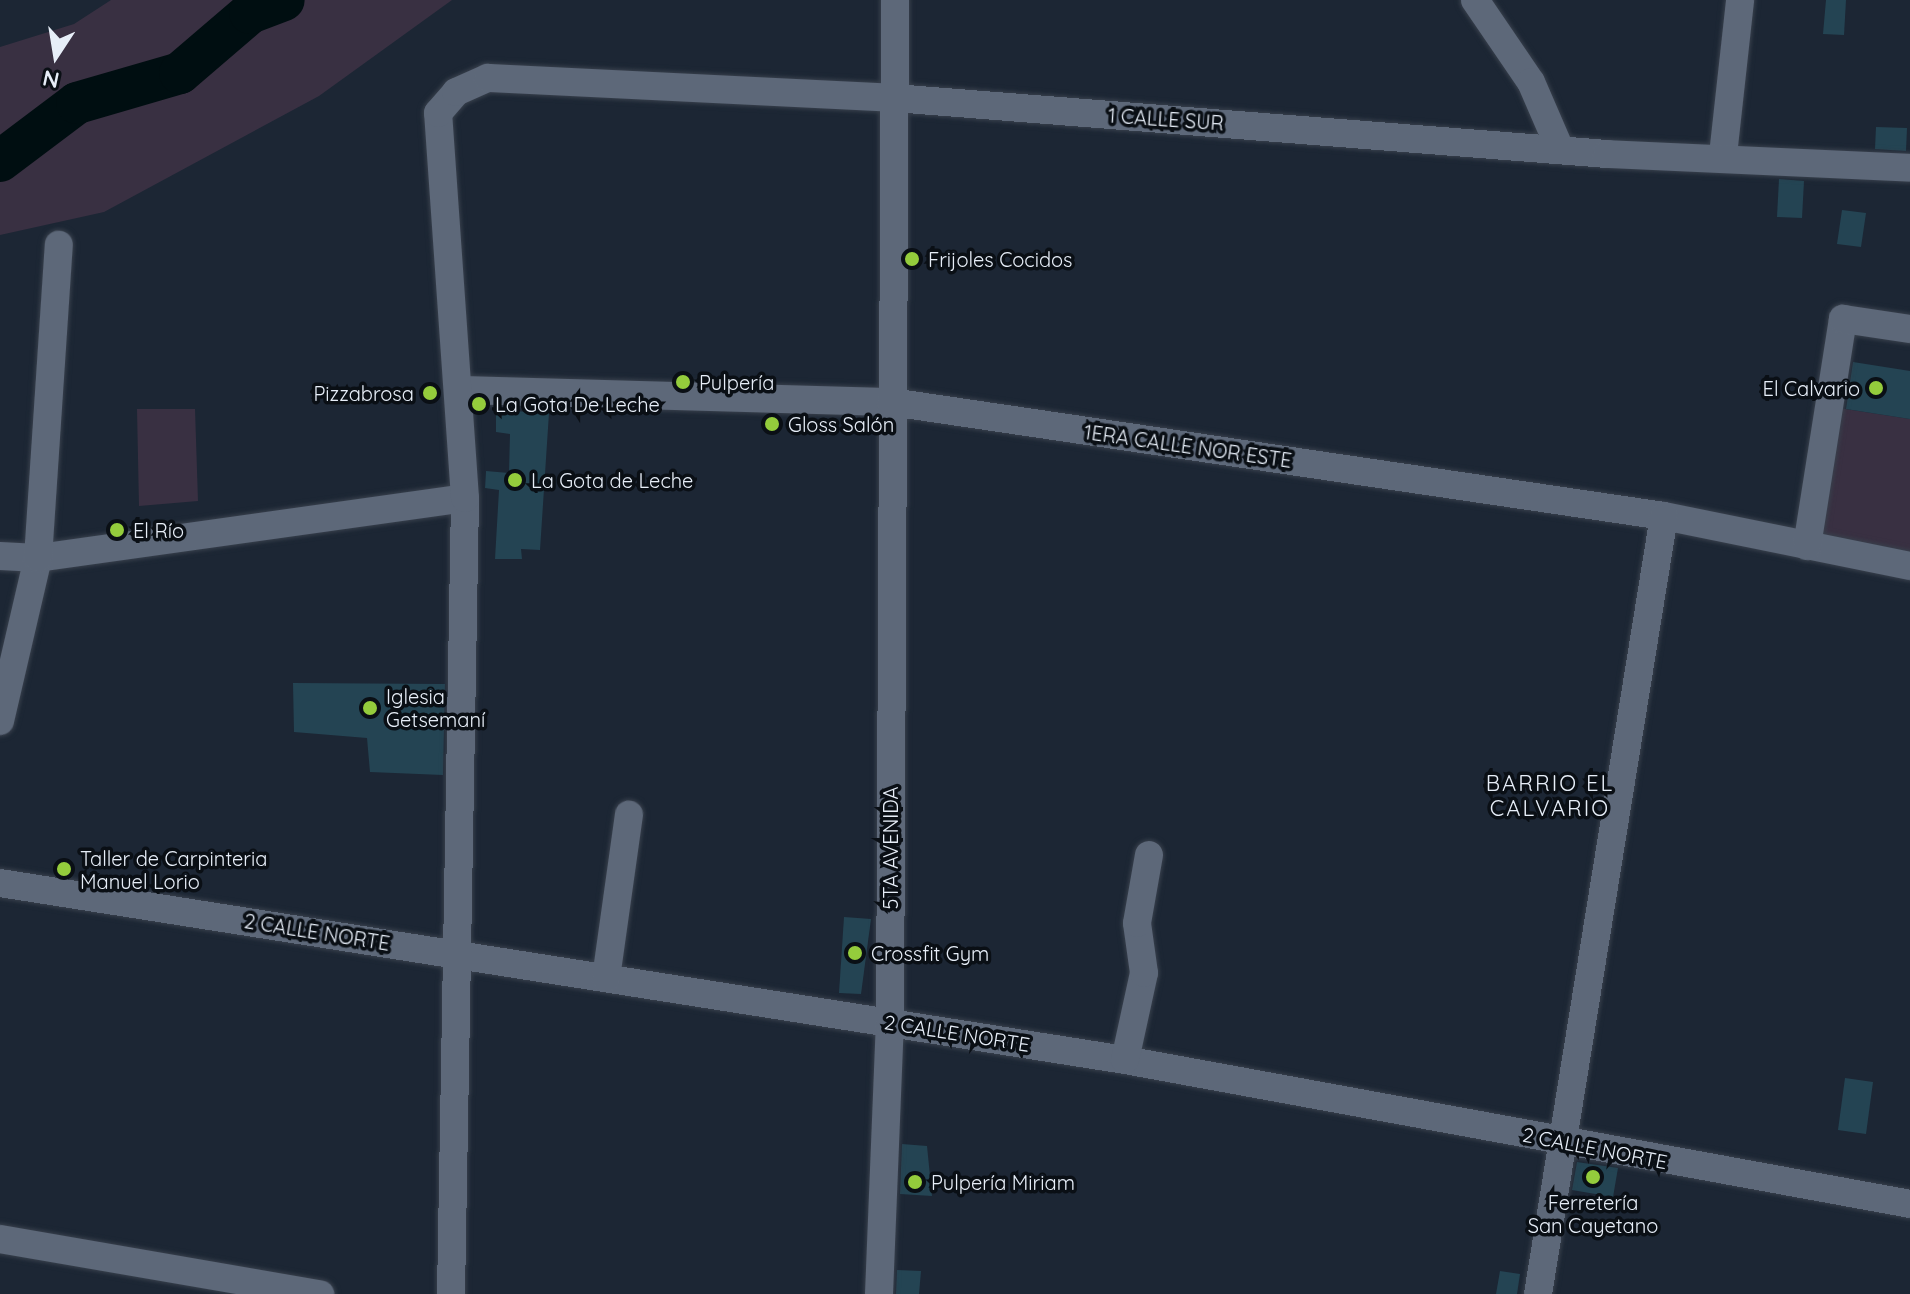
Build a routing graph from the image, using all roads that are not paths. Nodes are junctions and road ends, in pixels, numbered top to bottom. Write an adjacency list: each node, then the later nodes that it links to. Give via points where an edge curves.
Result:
1 (895, 0): 4 (street, 5TA AVENIDA)
2 (1475, 0): 5 (street, via 1531,82)
3 (1740, 0): 6 (street)
4 (894, 98): 5 (street, 1 CALLE SUR); 10 (street, 1 CALLE SUR, via 488,78 456,92 438,113); 11 (street, 5TA AVENIDA)
5 (1560, 149): 6 (street, 1 CALLE SUR)
6 (1723, 155): 7 (street, 1 CALLE SUR)
7 (1910, 168)
8 (59, 245): 16 (street)
9 (1910, 329): 14 (street, via 1843,319)
10 (459, 390): 11 (street, 1ERA CALLE NOR ESTE); 12 (street)
11 (891, 402): 13 (street, 1ERA CALLE NOR ESTE); 24 (street, 5TA AVENIDA)
12 (465, 498): 16 (street); 22 (street)
13 (1664, 516): 14 (street, 1ERA CALLE NOR ESTE); 26 (street)
14 (1807, 546): 17 (street, 1ERA CALLE NOR ESTE)
15 (0, 556): 16 (street)
16 (38, 558): 18 (street)
17 (1910, 566)
18 (0, 721)
19 (629, 815): 23 (street)
20 (1149, 855): 25 (street, via 1137,923 1144,973)
21 (0, 883): 22 (street, 2 CALLE NORTE)
22 (457, 954): 23 (street, 2 CALLE NORTE); 30 (street)
23 (606, 978): 24 (street, 2 CALLE NORTE)
24 (890, 1022): 25 (street, 2 CALLE NORTE); 31 (street, 5TA AVENIDA)
25 (1125, 1060): 26 (street, 2 CALLE NORTE)
26 (1565, 1144): 27 (street, 2 CALLE NORTE); 32 (street)
27 (1910, 1204)
28 (0, 1239): 29 (street)
29 (320, 1294)
30 (451, 1294)
31 (879, 1294)
32 (1538, 1294)

